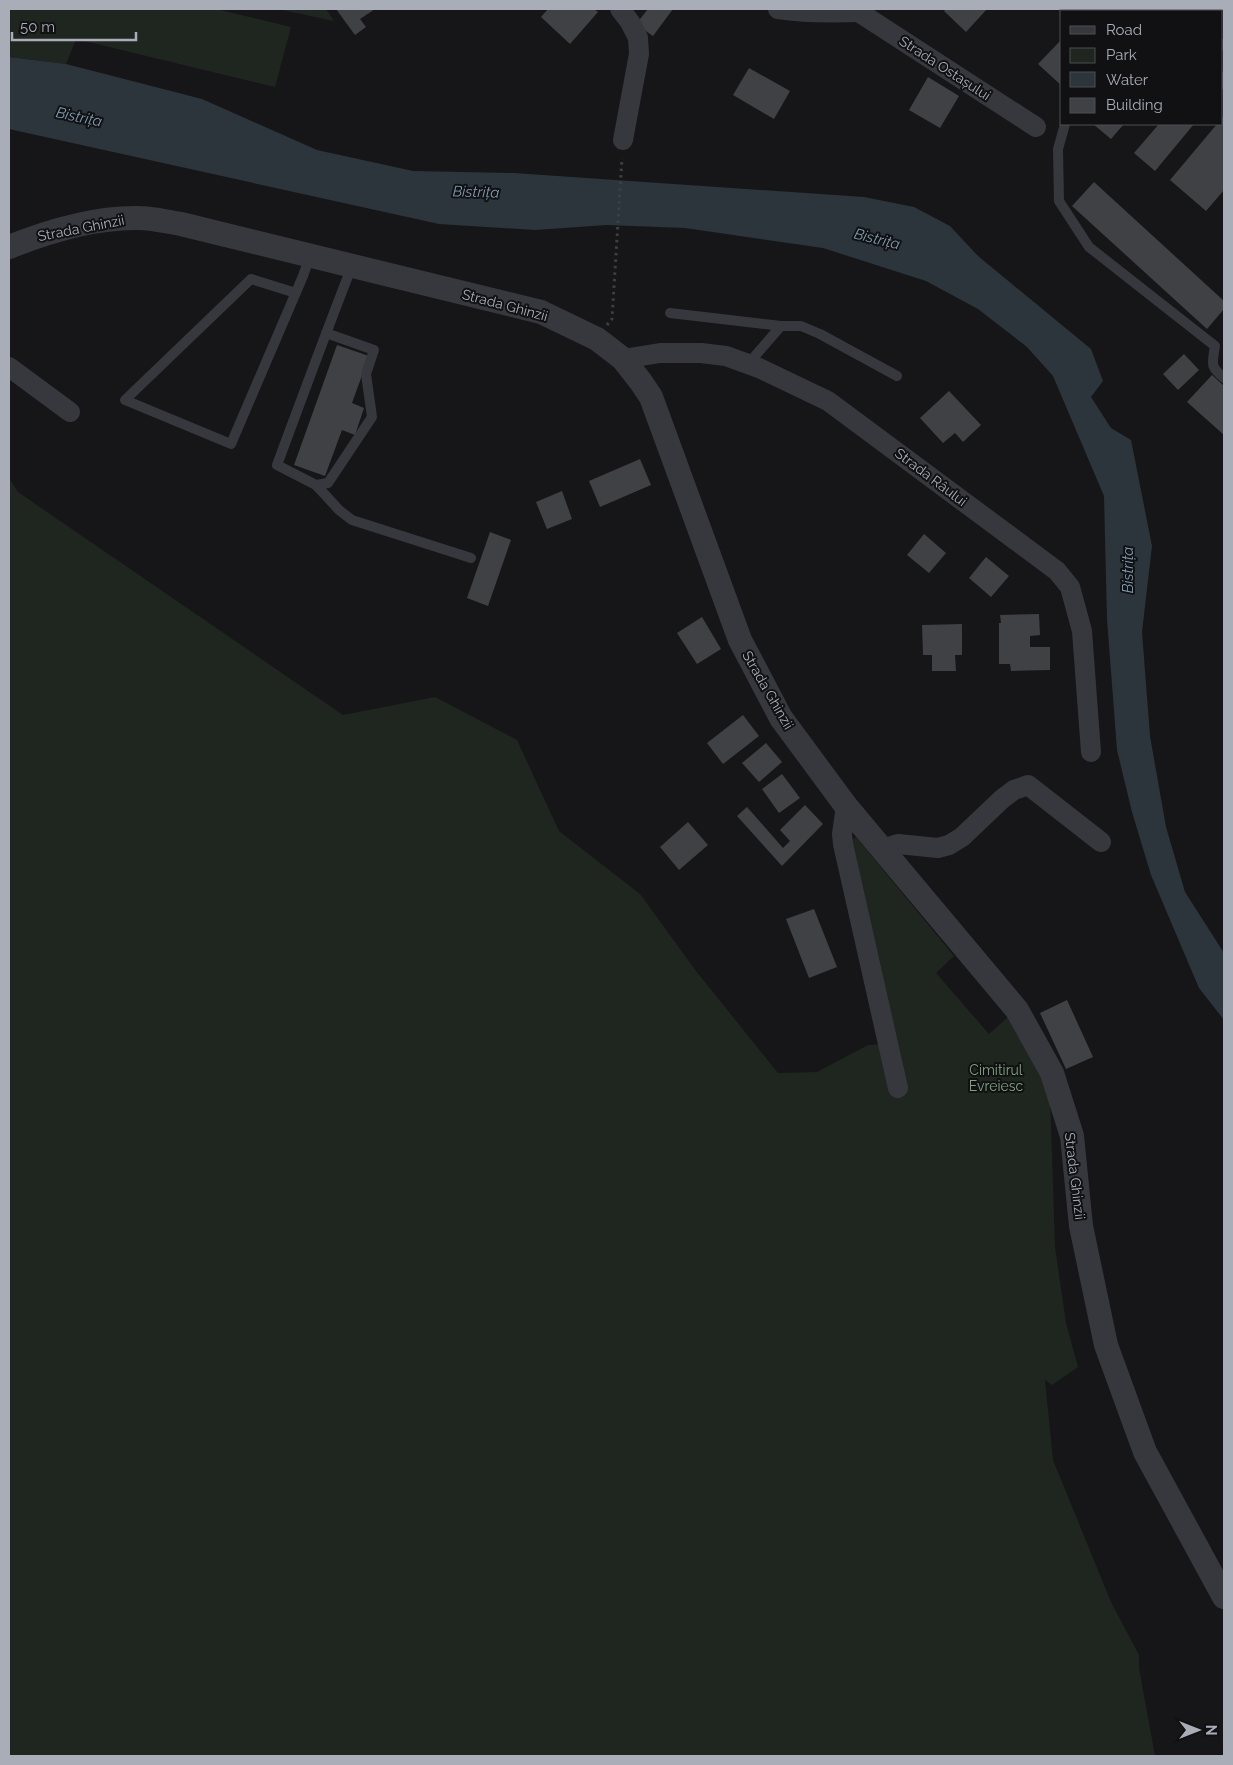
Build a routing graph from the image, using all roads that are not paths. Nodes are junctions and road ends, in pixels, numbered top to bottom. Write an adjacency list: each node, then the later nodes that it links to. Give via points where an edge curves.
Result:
1 (620, 9): 6 (street, via 638,38 639,54)
2 (778, 9): 3 (street, via 801,13)
3 (856, 10): 5 (street, Strada Ostașului)
4 (1066, 125): 18 (lane, via 1058,149 1059,202 1089,247 1215,346 1214,369)
5 (1036, 127)
6 (623, 140)
7 (9, 247): 8 (street, Strada Ghinzii, via 48,232 139,218 181,224)
8 (310, 256): 9 (street, Strada Ghinzii); 10 (lane)
9 (352, 266): 13 (lane); 14 (street, Strada Ghinzii, via 541,312 597,340)
10 (296, 293): 10 (lane, via 231,444 125,400 251,279)
11 (670, 312): 12 (lane)
12 (781, 326): 15 (lane); 17 (lane, via 801,326 820,334)
13 (326, 333): 20 (lane, via 276,465); 20 (lane, via 374,350 366,374 372,417 328,483)
14 (623, 359): 15 (street, Strada Râului, via 660,353 701,353 726,356); 23 (street, Strada Ghinzii, via 651,397 740,640 781,718)
15 (748, 364): 22 (street, Strada Râului, via 828,401 1057,571 1070,587 1082,631)
16 (9, 367): 19 (street)
17 (897, 376)
18 (1224, 378)
19 (70, 412)
20 (316, 485): 21 (lane, via 352,520)
21 (472, 558)
22 (1091, 752)
23 (846, 806): 25 (street, Strada Ghinzii); 26 (street, via 843,844)
24 (1101, 842): 25 (street, via 1028,785 1002,799 949,845 938,848 898,844)
25 (882, 849): 27 (street, Strada Ghinzii, via 1018,1010 1052,1073 1072,1136 1082,1226 1106,1345 1145,1452)
26 (898, 1088)
27 (1224, 1596)

